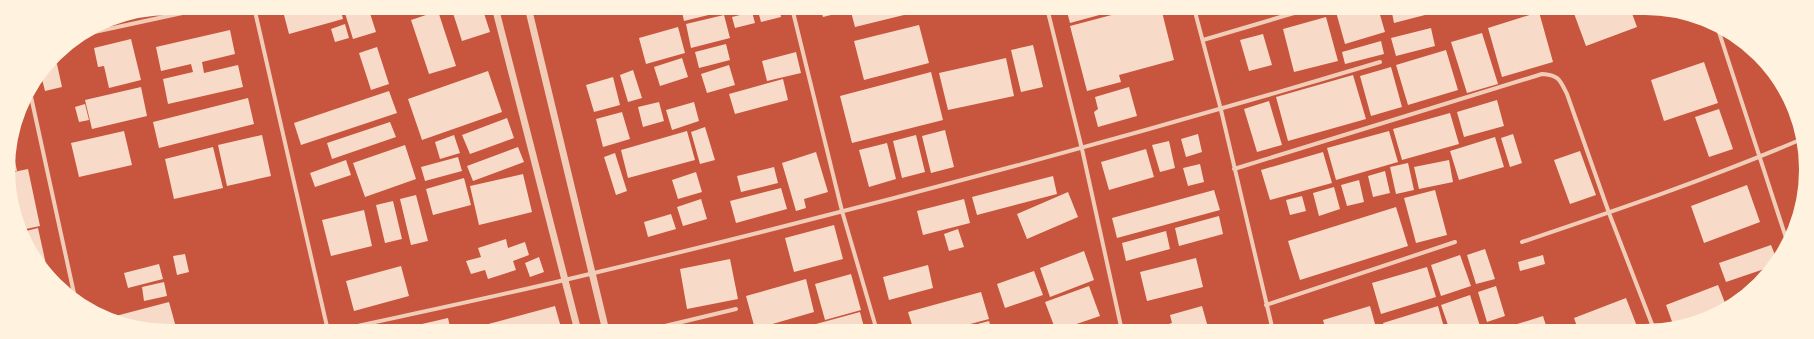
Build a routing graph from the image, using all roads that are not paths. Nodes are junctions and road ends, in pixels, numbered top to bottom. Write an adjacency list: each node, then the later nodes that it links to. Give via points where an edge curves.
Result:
1 (178, 14): 9 (street)
2 (256, 14): 29 (street)
3 (497, 14): 25 (street)
4 (530, 14): 24 (street)
5 (793, 14): 19 (street)
6 (1048, 14): 16 (street)
7 (1196, 14): 11 (street)
8 (1291, 14): 11 (street)
9 (99, 31)
10 (1719, 34): 17 (street)
11 (1203, 40): 14 (street)
12 (1380, 62): 14 (street)
13 (31, 98): 26 (street)
14 (1221, 110): 16 (street); 18 (street)
15 (1797, 141): 17 (street)
16 (1082, 149): 19 (street); 35 (street)
17 (1759, 157): 20 (street); 21 (street)
18 (1234, 169): 20 (street, via 1542,74 1552,75 1560,79 1568,94); 27 (street)
19 (842, 212): 24 (street); 34 (street)
20 (1609, 213): 23 (street); 37 (street)
21 (1785, 235)
22 (1455, 242): 27 (street)
23 (1522, 242)
24 (593, 274): 25 (street); 32 (street)
25 (566, 280): 30 (street); 31 (street)
26 (74, 292)
27 (1266, 305): 36 (street)
28 (736, 309): 33 (street)
29 (327, 325)
30 (361, 325)
31 (577, 325)
32 (605, 325)
33 (669, 325)
34 (875, 325)
35 (1121, 325)
36 (1271, 325)
37 (1652, 325)

